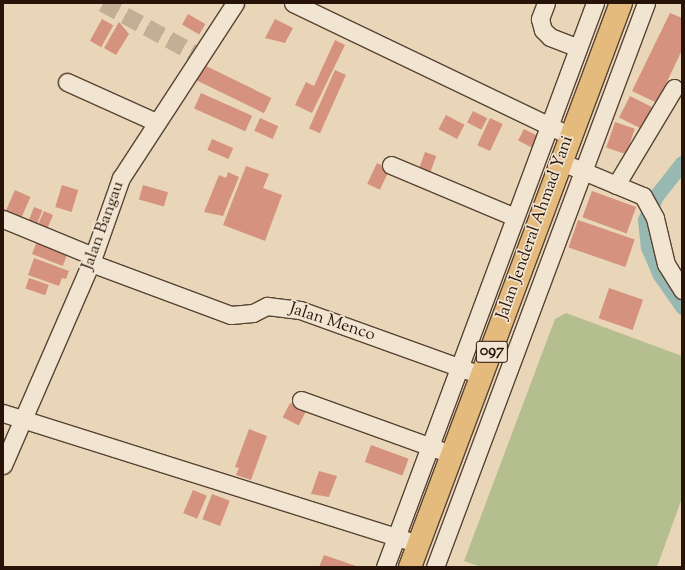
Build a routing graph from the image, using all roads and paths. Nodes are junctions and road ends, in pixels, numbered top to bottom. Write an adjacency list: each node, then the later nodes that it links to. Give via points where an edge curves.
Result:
1 (235, 3): 10 (street, Jalan Bangau)
2 (293, 3): 11 (street)
3 (546, 3): 7 (street, via 540,19 543,30 550,37)
4 (595, 3): 7 (street)
5 (621, 3): 12 (main road, Jalan Jenderal Ahmad Yani / 097)
6 (646, 3): 15 (street)
7 (578, 48): 11 (street)
8 (67, 82): 10 (street)
9 (674, 88): 16 (street)
10 (156, 122): 19 (street, Jalan Bangau, via 121,178)
11 (547, 126): 12 (street); 17 (street)
12 (569, 135): 13 (main road, Jalan Jenderal Ahmad Yani / 097)
13 (559, 161): 15 (street); 22 (main road, Jalan Jenderal Ahmad Yani / 097)
14 (391, 165): 17 (street)
15 (581, 170): 16 (street); 33 (street)
16 (616, 185): 20 (street, via 643,196 655,218 666,264)
17 (515, 217): 21 (street)
18 (3, 219): 19 (street, Jalan Menco)
19 (92, 259): 21 (street, Jalan Menco, via 231,315 253,313 267,306 300,310); 25 (street, Jalan Bangau)
20 (682, 290)
21 (461, 368): 22 (street, Jalan Menco); 26 (street)
22 (483, 376): 27 (main road, Jalan Jenderal Ahmad Yani / 097)
23 (301, 400): 26 (street)
24 (3, 412): 25 (street)
25 (22, 419): 28 (street, Jalan Bangau); 29 (street)
26 (431, 446): 27 (street); 29 (street)
27 (453, 455): 30 (main road, Jalan Jenderal Ahmad Yani / 097)
28 (3, 465)
29 (397, 536): 30 (street); 31 (street)
30 (419, 545): 32 (main road, Jalan Jenderal Ahmad Yani / 097)
31 (386, 567)
32 (410, 567)
33 (435, 567)

